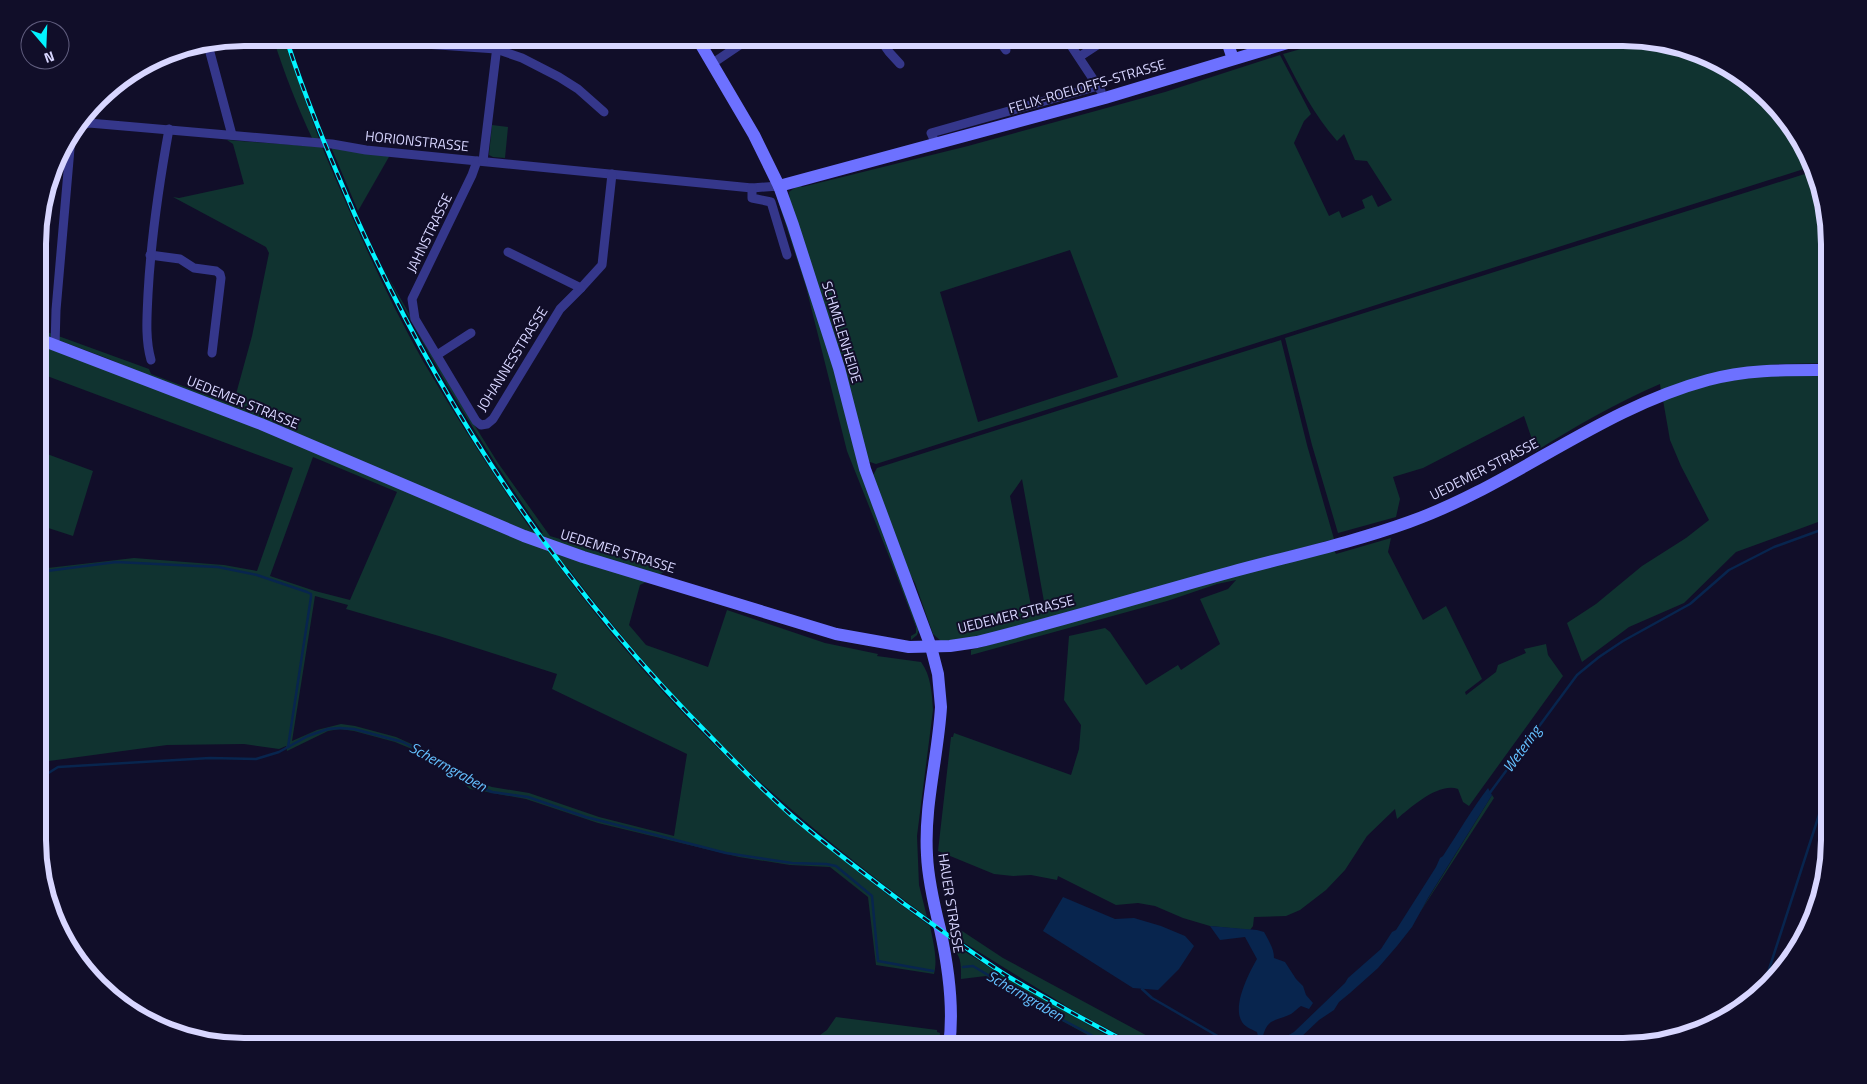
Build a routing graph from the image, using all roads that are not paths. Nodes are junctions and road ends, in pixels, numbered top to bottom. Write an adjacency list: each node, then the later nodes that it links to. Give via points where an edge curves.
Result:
1 (472, 46): 11 (street)
2 (497, 46): 11 (street, JAHNSTRASSE)
3 (702, 46): 16 (main road, SCHMELENHEIDE)
4 (738, 46): 16 (street)
5 (885, 46): 17 (street)
6 (1003, 46): 13 (street)
7 (1072, 46): 14 (street)
8 (1097, 46): 14 (street)
9 (1228, 46): 15 (main road)
10 (1277, 46): 15 (main road, FELIX-ROELOFFS-STRASSE)
11 (496, 49): 20 (street, via 559,77); 26 (street, JAHNSTRASSE)
12 (209, 50): 23 (street)
13 (1006, 50)
14 (1080, 58): 18 (street)
15 (1232, 59): 19 (main road, FELIX-ROELOFFS-STRASSE)
16 (713, 63): 28 (main road, SCHMELENHEIDE, via 754,135)
17 (900, 64)
18 (1098, 86): 19 (street); 24 (street, FELIX-ROELOFFS-STRASSE, via 931,133)
19 (1104, 98): 24 (main road, FELIX-ROELOFFS-STRASSE)
20 (604, 112)
21 (88, 122): 22 (street, HORIONSTRASSE)
22 (169, 129): 23 (street, HORIONSTRASSE); 31 (street)
23 (232, 135): 26 (street, HORIONSTRASSE)
24 (936, 144): 28 (main road, FELIX-ROELOFFS-STRASSE)
25 (70, 151): 37 (street)
26 (480, 161): 27 (street, HORIONSTRASSE); 34 (street, JAHNSTRASSE, via 412,299)
27 (612, 174): 29 (street, HORIONSTRASSE); 33 (street, JOHANNESSTRASSE, via 602,265)
28 (778, 186): 29 (street, HORIONSTRASSE); 42 (main road, SCHMELENHEIDE, via 824,321 865,469)
29 (752, 188): 32 (street, via 752,198 771,202)
30 (508, 252): 33 (street)
31 (150, 255): 38 (street, via 180,259 194,268 220,274); 40 (street, via 147,331)
32 (787, 255)
33 (581, 288): 39 (street, JOHANNESSTRASSE, via 560,309 487,424 481,425 476,421)
34 (415, 318): 39 (street, JOHANNESSTRASSE)
35 (471, 333): 39 (street)
36 (46, 342): 37 (main road, UEDEMER STRASSE)
37 (55, 346): 42 (main road, UEDEMER STRASSE, via 260,424 547,545 836,634 909,647)
38 (212, 353)
39 (437, 354)
40 (150, 360)
41 (1821, 370): 42 (main road, UEDEMER STRASSE, via 1737,373 1690,385 1616,416 1464,499 1410,522 1007,634)
42 (931, 647): 43 (main road, HAUER STRASSE, via 941,707 926,825 927,856 945,958)
43 (950, 1038)

